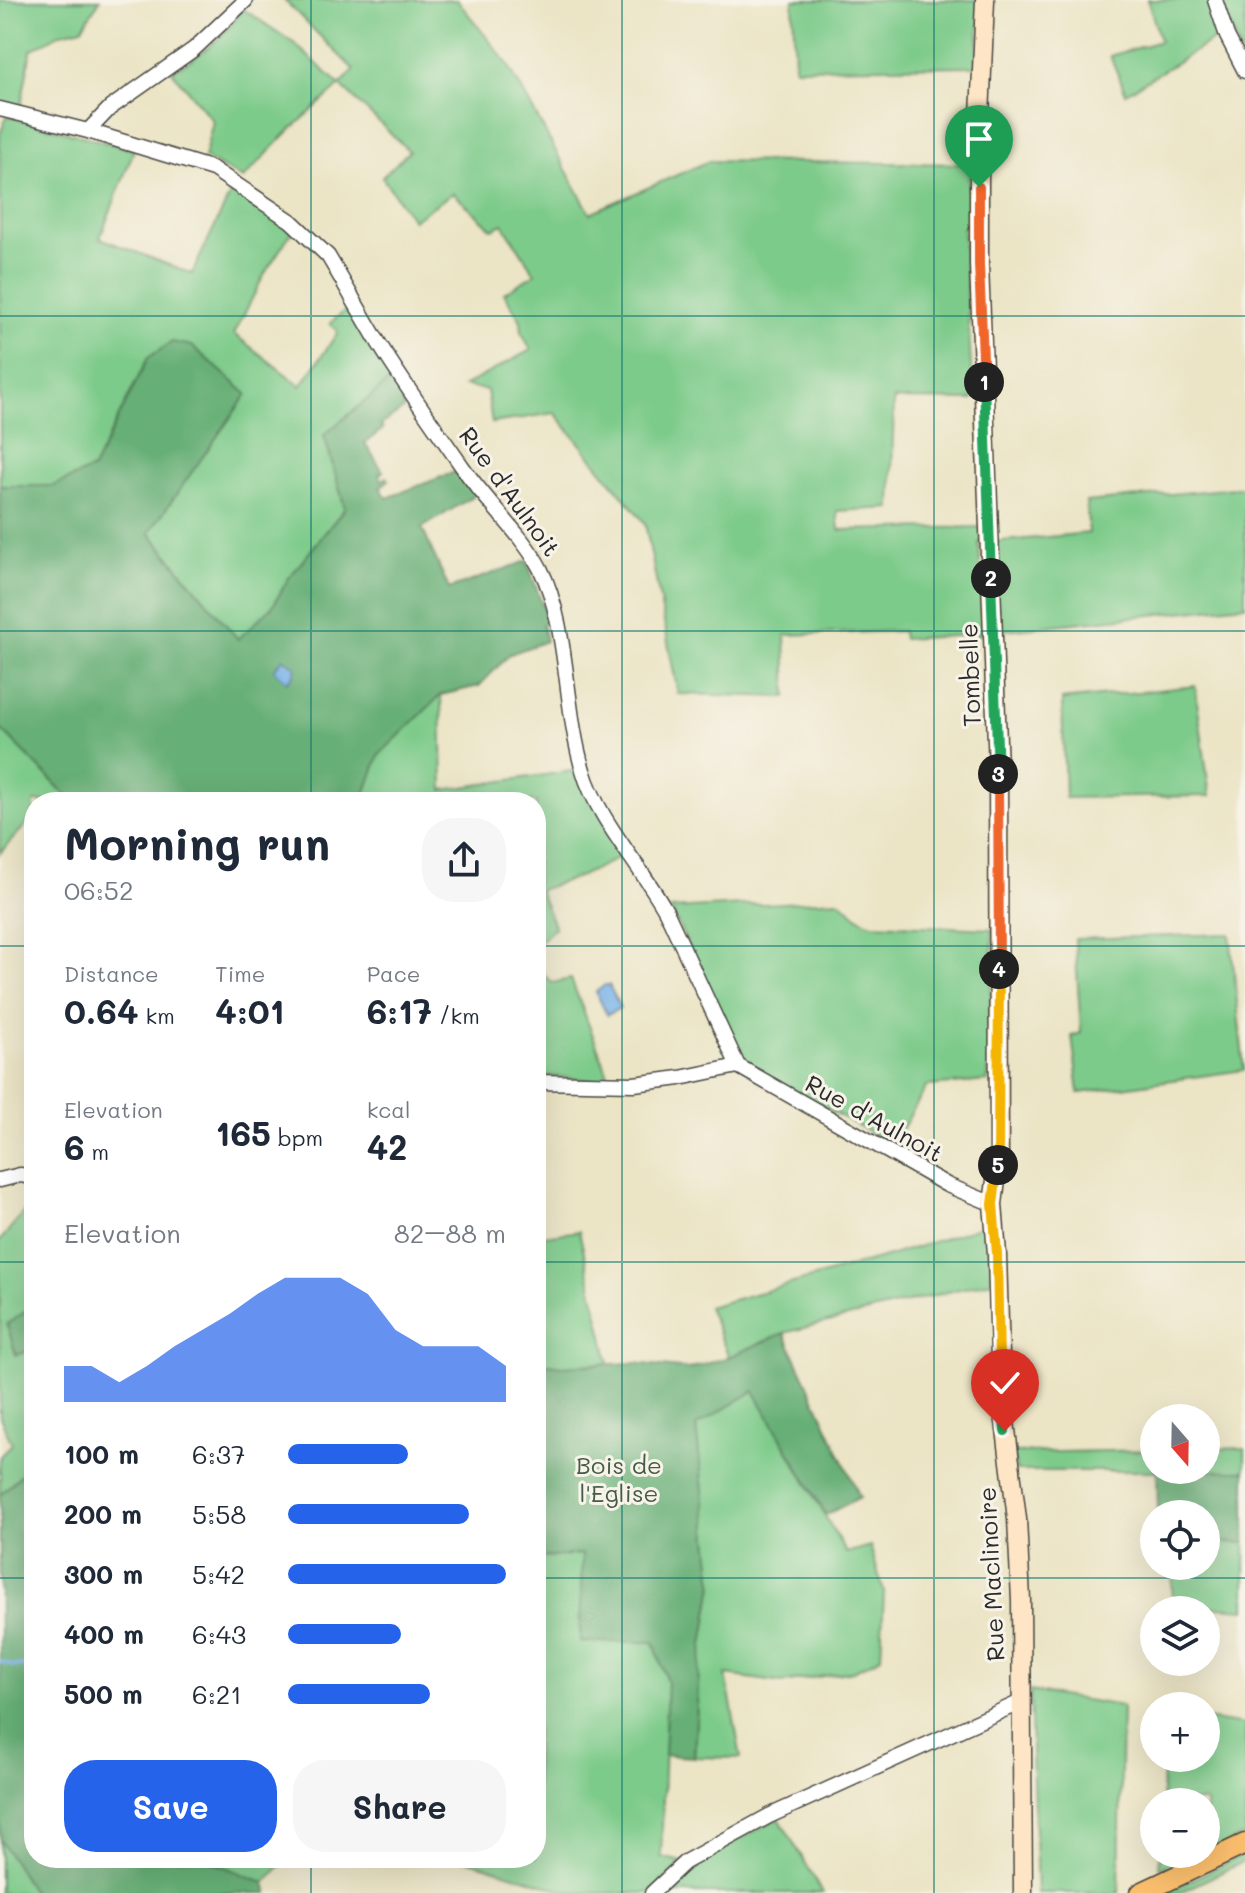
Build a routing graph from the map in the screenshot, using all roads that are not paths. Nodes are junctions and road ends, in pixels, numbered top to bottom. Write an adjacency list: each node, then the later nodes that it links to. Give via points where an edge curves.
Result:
1 (246, 0): 6 (street, via 194,49 110,108)
2 (985, 0): 11 (street, Tombelle, via 979,254 999,862 999,1157)
3 (1215, 0): 4 (street)
4 (1245, 71)
5 (0, 109): 6 (street, Rue d'Aulnoit)
6 (88, 131): 7 (street, Rue d'Aulnoit, via 213,169 291,221 328,256 392,364 540,569 586,780 666,911)
7 (738, 1066): 8 (street, via 634,1084); 11 (street, Rue d'Aulnoit, via 947,1185)
8 (546, 1082)
9 (24, 1176): 10 (street)
10 (0, 1180)
11 (993, 1204): 12 (street, Rue Maclinoire, via 1002,1400 1019,1548)
12 (1021, 1702): 14 (street, via 769,1816 685,1862); 15 (street, Rue Maclinoire)
13 (1245, 1844): 16 (main road)
14 (652, 1893)
15 (1023, 1893)
16 (1141, 1893)

